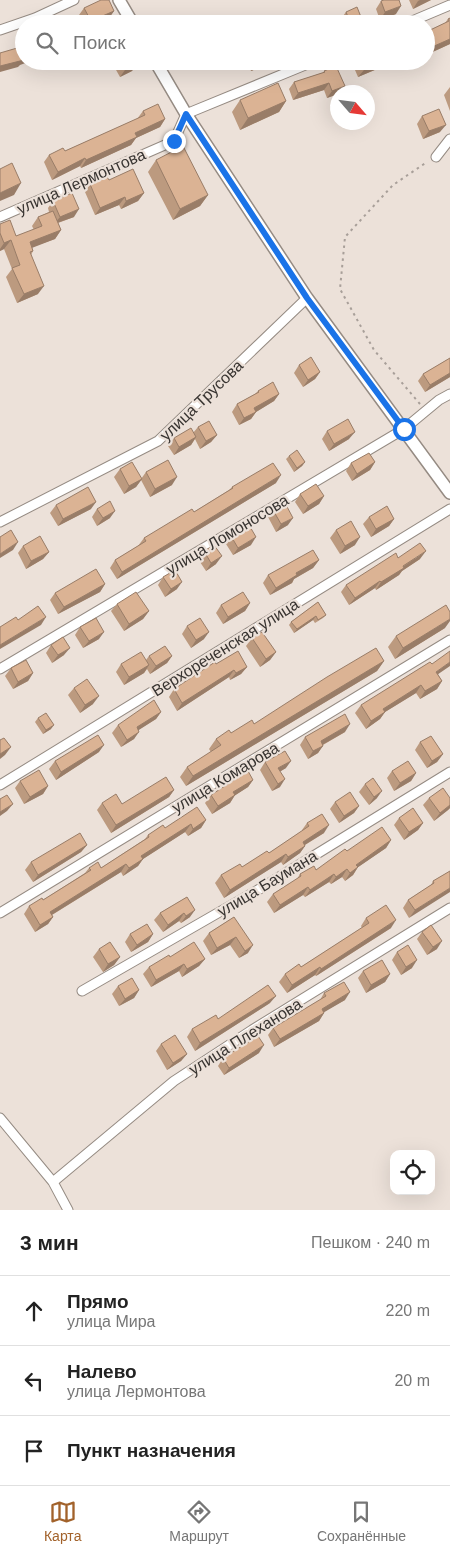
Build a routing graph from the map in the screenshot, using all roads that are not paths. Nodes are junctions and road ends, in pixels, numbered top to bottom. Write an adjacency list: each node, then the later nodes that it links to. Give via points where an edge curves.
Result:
1 (74, 0): 4 (street)
2 (119, 0): 5 (street)
3 (450, 5): 6 (street)
4 (41, 15)
5 (128, 15)
6 (426, 15)
7 (15, 25): 8 (street)
8 (0, 30)
9 (160, 70): 11 (street)
10 (293, 70): 11 (street)
11 (186, 114): 14 (street, улица Лермонтова, via 174,141); 15 (street)
12 (450, 139): 13 (street)
13 (436, 157)
14 (0, 217)
15 (307, 298): 17 (street); 20 (street, улица Трусова, via 158,442)
16 (450, 394): 17 (street, улица Ломоносова)
17 (404, 429): 18 (street); 22 (street, улица Ломоносова)
18 (450, 493)
19 (450, 509): 24 (street, Верхореченская улица)
20 (0, 522)
21 (450, 640): 26 (street, улица Комарова)
22 (0, 669)
23 (450, 772): 27 (street, улица Баумана, via 263,887)
24 (0, 785)
25 (450, 908): 29 (street, улица Плеханова, via 174,1080)
26 (0, 913)
27 (82, 991)
28 (0, 1118): 29 (street)
29 (52, 1182): 30 (street)
30 (68, 1210)

